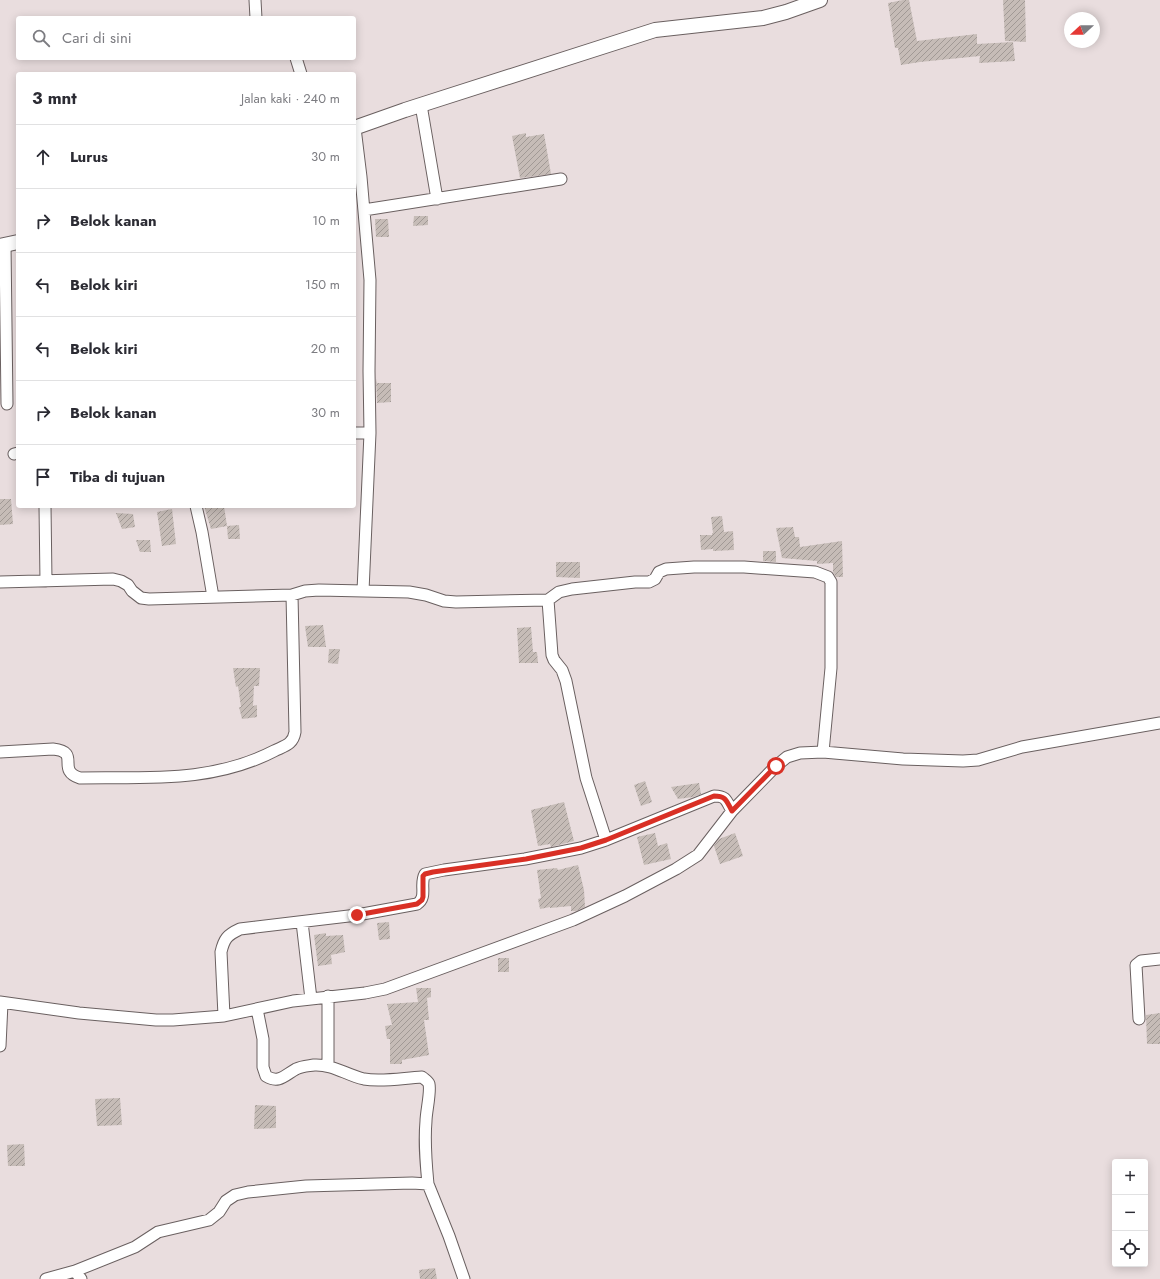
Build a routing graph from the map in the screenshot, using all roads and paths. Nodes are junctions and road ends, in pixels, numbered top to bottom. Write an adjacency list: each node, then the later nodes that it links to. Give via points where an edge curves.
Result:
1 (255, 0): 3 (street)
2 (820, 0): 6 (street, via 763,18 656,30)
3 (256, 16)
4 (297, 60): 5 (street)
5 (300, 72)
6 (420, 105): 7 (street); 10 (street)
7 (356, 128)
8 (356, 137): 11 (street)
9 (561, 179): 10 (street)
10 (438, 199): 11 (street)
11 (364, 210): 15 (street, via 370,280)
12 (8, 245): 13 (street)
13 (7, 404)
14 (356, 433): 15 (street)
15 (370, 433): 20 (street)
16 (45, 508): 18 (street)
17 (196, 508): 22 (street)
18 (46, 581): 19 (street); 22 (street, via 113,579 128,585 141,598)
19 (0, 582)
20 (363, 592): 21 (street, via 319,590); 23 (street, via 409,592 456,602)
21 (292, 595): 22 (street); 25 (street, via 295,732 290,744 232,768 172,778 80,778 70,773 67,756 60,750)
22 (213, 597)
23 (548, 600): 26 (street, via 559,592 572,588 649,582 655,580 659,572 666,569 744,567 815,572 828,576 831,582 831,668); 28 (street, via 552,655 566,681 586,778)
24 (1160, 722): 26 (street, via 1022,747 978,760 903,759)
25 (0, 752)
26 (824, 752): 27 (street, via 788,757)
27 (732, 811): 28 (street, via 722,796 714,796); 31 (street, via 698,855 625,896 573,920 385,989)
28 (606, 840): 29 (street, via 581,848 526,859 425,874 423,897 417,904)
29 (302, 922): 32 (street); 35 (street, via 240,929 223,942 220,952)
30 (1160, 959): 36 (street, via 1141,961 1136,965)
31 (328, 996): 32 (street); 38 (street)
32 (311, 999): 34 (street, via 273,1004)
33 (1, 1002): 35 (street, via 156,1020); 37 (street)
34 (257, 1009): 35 (street); 38 (street, via 266,1076 278,1079 303,1066)
35 (224, 1016)
36 (1139, 1019)
37 (0, 1046)
38 (328, 1066): 39 (street, via 363,1078 386,1080 422,1077 427,1080 429,1090 425,1158)
39 (428, 1184): 40 (street, via 306,1186 236,1195 209,1220 158,1232 135,1247); 42 (street)
40 (78, 1275): 41 (street)
41 (46, 1279)
42 (464, 1279)

